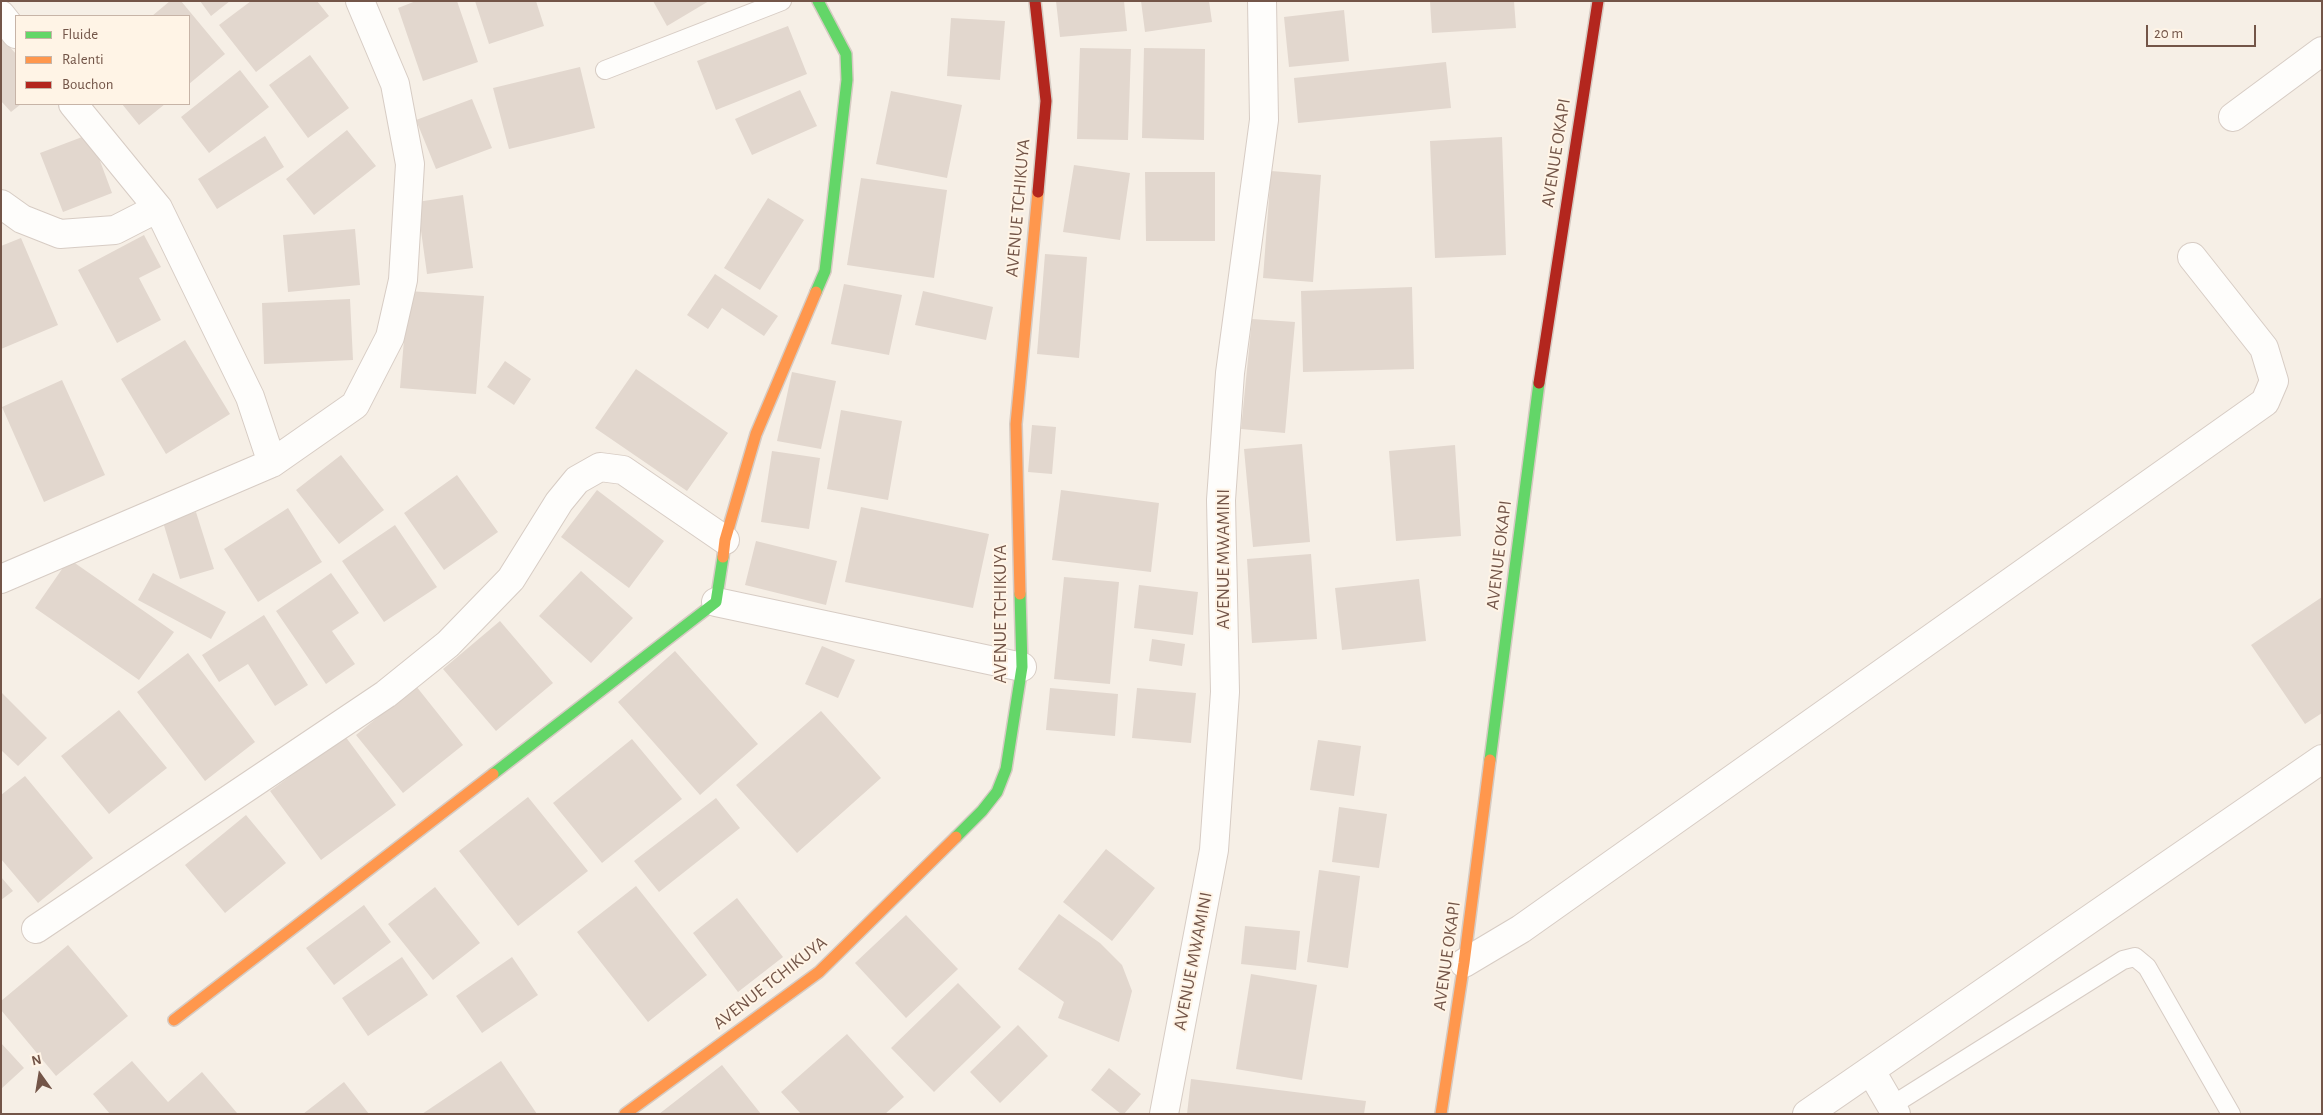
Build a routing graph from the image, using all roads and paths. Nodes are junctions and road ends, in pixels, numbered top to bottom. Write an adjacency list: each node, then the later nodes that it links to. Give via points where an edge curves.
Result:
1 (360, 1): 16 (street, via 395,84 410,164 403,280 390,337 355,405)
2 (782, 1): 10 (lane)
3 (818, 1): 17 (street, via 846,54 847,80 825,270 756,434)
4 (1035, 1): 20 (street, AVENUE TCHIKUYA, via 1046,101 1016,424)
5 (1262, 1): 28 (street, AVENUE MWAMINI, via 1264,120 1230,373 1222,500 1225,692 1214,850)
6 (1598, 1): 23 (street, AVENUE OKAPI, via 1546,330)
7 (1, 16): 8 (street)
8 (15, 33)
9 (2322, 51): 12 (street)
10 (605, 70)
11 (74, 105): 14 (street)
12 (2233, 116)
13 (1, 204): 14 (street, via 22,219 60,234 115,230)
14 (158, 208): 16 (street, via 250,397)
15 (2192, 257): 23 (street, via 2264,348 2274,381 2265,402 1521,929)
16 (272, 463): 18 (street)
17 (725, 540): 19 (street); 22 (street, via 624,470 600,467 585,475 558,502 511,579 448,644 386,694)
18 (1, 579)
19 (716, 602): 20 (street); 24 (street)
20 (1022, 667): 27 (street, AVENUE TCHIKUYA, via 1006,769 997,792 982,811 819,972)
21 (2322, 759): 25 (street)
22 (36, 928)
23 (1464, 963): 29 (street, AVENUE OKAPI)
24 (174, 1020)
25 (1871, 1071): 26 (street); 30 (street)
26 (1894, 1110): 31 (lane, via 2123,960 2136,958 2146,967)
27 (625, 1114)
28 (1164, 1114)
29 (1441, 1114)
30 (1807, 1114)
31 (2231, 1114)

